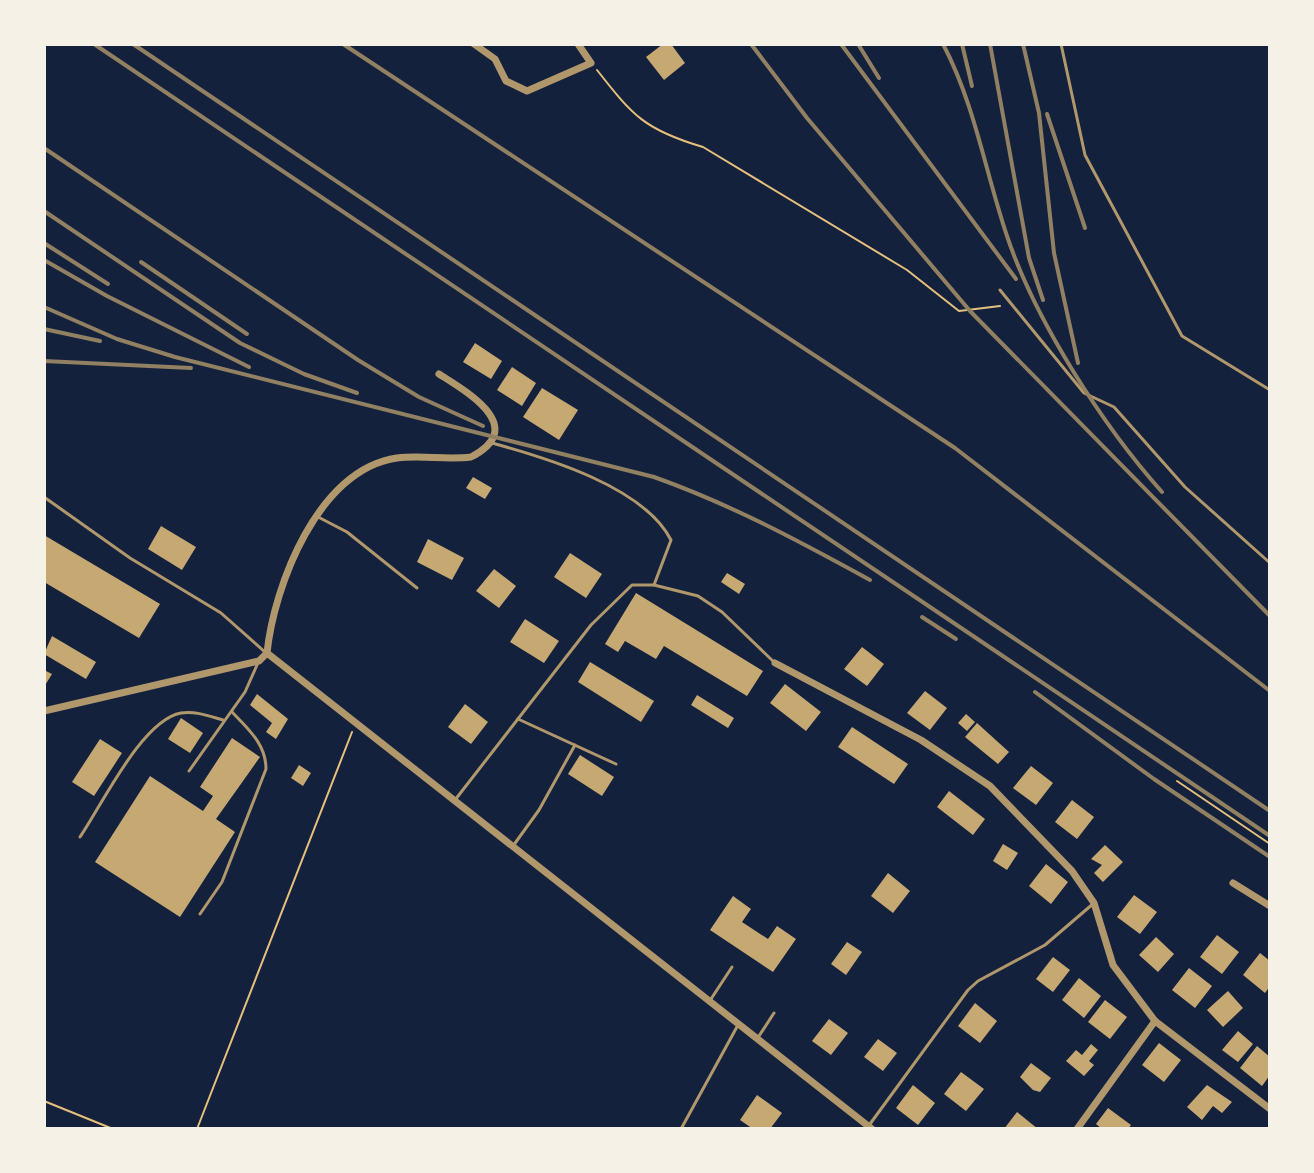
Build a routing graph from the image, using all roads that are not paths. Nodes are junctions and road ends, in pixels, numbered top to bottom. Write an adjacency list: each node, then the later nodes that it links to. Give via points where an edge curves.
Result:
1 (474, 44): 2 (street, via 495,59 506,81 527,91 591,63)
2 (578, 44)
3 (1061, 44): 6 (lane, via 1085,155 1182,336)
4 (1000, 290): 10 (lane, via 1084,393 1114,407 1185,487)
5 (439, 374): 7 (street, via 486,406 493,417)
6 (1270, 390)
7 (489, 443): 9 (street, via 471,457 396,458 368,468 348,480); 11 (lane, via 562,464 656,518 671,540)
8 (44, 497): 13 (lane, via 221,613)
9 (318, 517): 12 (lane, via 347,532); 13 (street, via 277,596)
10 (1270, 563)
11 (654, 585): 15 (lane, via 698,596); 18 (lane, via 632,585 601,615)
12 (417, 588)
13 (267, 653): 14 (street); 23 (street)
14 (259, 661): 16 (street); 17 (lane)
15 (775, 663): 27 (street, via 921,740 990,786 1072,871)
16 (44, 711)
17 (232, 712): 19 (lane); 29 (lane, via 259,741 266,769 222,882)
18 (518, 719): 20 (lane); 23 (lane)
19 (223, 720): 22 (lane); 24 (lane, via 197,712 160,721)
20 (575, 745): 21 (lane); 25 (lane)
21 (616, 764)
22 (189, 771)
23 (455, 800): 25 (street)
24 (80, 837)
25 (513, 846): 31 (street)
26 (1233, 883): 28 (street)
27 (1094, 903): 33 (street, via 1113,965); 37 (lane, via 1045,945 968,990)
28 (1270, 906)
29 (200, 914)
30 (732, 967): 31 (lane)
31 (709, 1002): 34 (street)
32 (774, 1013): 35 (lane)
33 (1155, 1021): 36 (street); 39 (street)
34 (738, 1025): 35 (street); 38 (lane)
35 (756, 1039): 37 (street)
36 (1270, 1109)
37 (870, 1128)
38 (681, 1129)
39 (1077, 1129)

